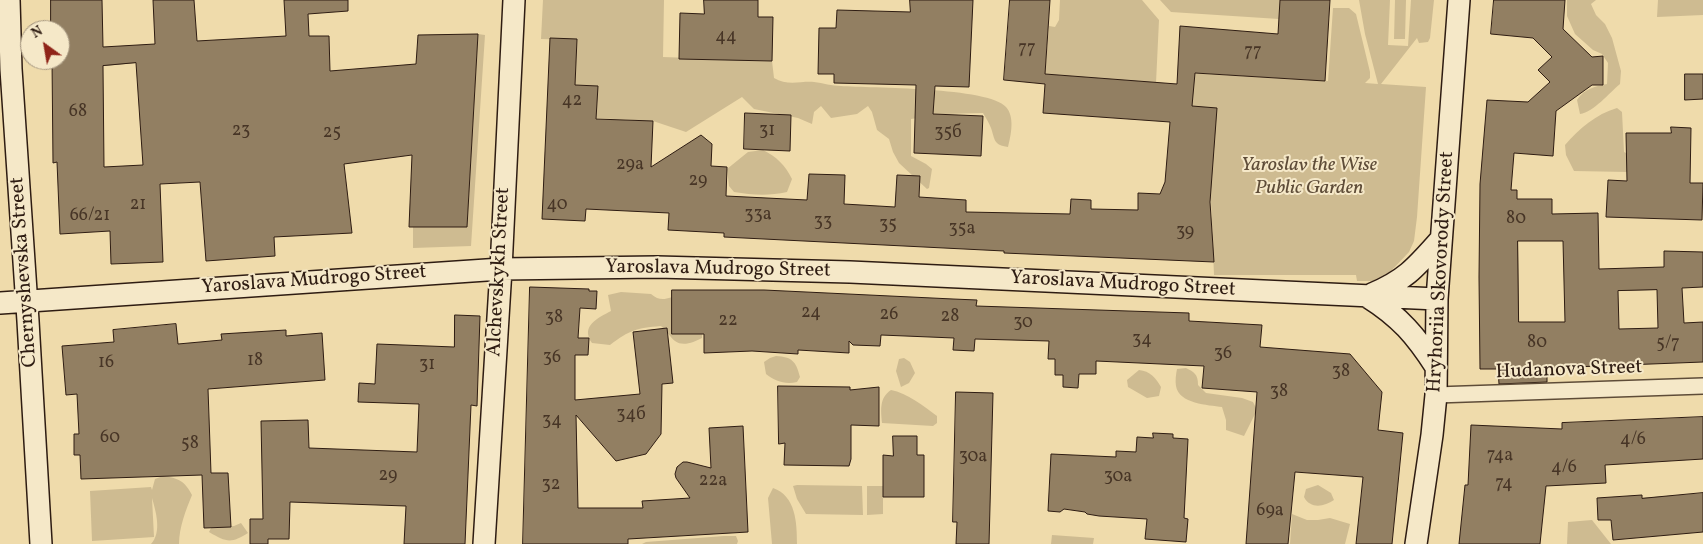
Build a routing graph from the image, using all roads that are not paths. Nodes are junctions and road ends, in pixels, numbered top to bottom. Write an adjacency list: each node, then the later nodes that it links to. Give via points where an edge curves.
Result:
1 (9, 0): 8 (street, Chernyshevska Street)
2 (514, 0): 5 (street, Alchevskykh Street)
3 (1459, 0): 4 (street, Hryhoriia Skovorody Street)
4 (1441, 239): 6 (street, via 1411,272 1392,286); 7 (street, Hryhoriia Skovorody Street)
5 (501, 269): 6 (street, Yaroslava Mudrogo Street, via 760,269); 8 (street, Yaroslava Mudrogo Street); 14 (street, Alchevskykh Street)
6 (1366, 296): 7 (street, Yaroslava Mudrogo Street); 10 (street, via 1389,310 1409,329)
7 (1437, 299): 10 (street, Hryhoriia Skovorody Street)
8 (27, 300): 9 (street, Yaroslava Mudrogo Street); 13 (street, Chernyshevska Street)
9 (0, 303)
10 (1436, 367): 12 (street, Hryhoriia Skovorody Street)
11 (1703, 386): 12 (street, Hudanova Street)
12 (1436, 395): 15 (street, Hryhoriia Skovorody Street)
13 (41, 544)
14 (484, 544)
15 (1416, 544)

